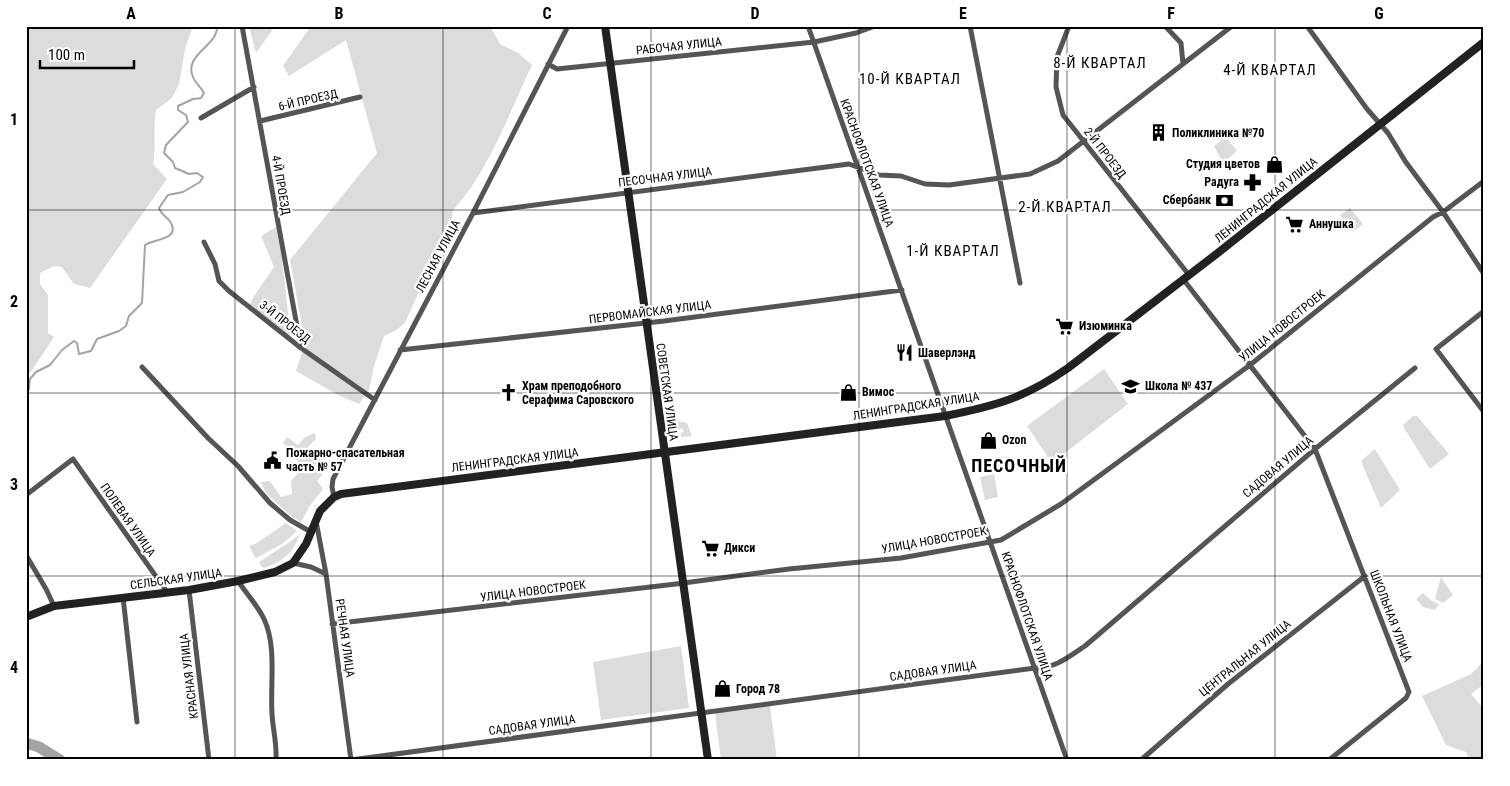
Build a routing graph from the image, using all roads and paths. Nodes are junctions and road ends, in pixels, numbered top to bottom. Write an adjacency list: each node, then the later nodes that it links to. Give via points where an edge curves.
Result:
1 (242, 26): 16 (street, 4-Й ПРОЕЗД)
2 (568, 26): 14 (street, ЛЕСНАЯ УЛИЦА)
3 (605, 26): 13 (main road, СОВЕТСКАЯ УЛИЦА)
4 (808, 26): 11 (street, КРАСНОФЛОТСКАЯ УЛИЦА)
5 (875, 26): 11 (street, РАБОЧАЯ УЛИЦА)
6 (970, 26): 23 (street)
7 (1069, 26): 21 (street, 2-Й ПРОЕЗД, via 1057,57 1056,87 1063,115)
8 (1165, 26): 15 (street, via 1182,43)
9 (1232, 26): 15 (street, ПЕСОЧНАЯ УЛИЦА)
10 (1307, 26): 20 (street)
11 (814, 42): 13 (street, РАБОЧАЯ УЛИЦА); 22 (street, КРАСНОФЛОТСКАЯ УЛИЦА)
12 (1484, 42): 20 (main road, ЛЕНИНГРАДСКАЯ УЛИЦА)
13 (610, 63): 14 (street, РАБОЧАЯ УЛИЦА, via 558,69); 25 (main road, СОВЕТСКАЯ УЛИЦА)
14 (548, 64): 27 (street, ЛЕСНАЯ УЛИЦА)
15 (1183, 64): 21 (street, ПЕСОЧНАЯ УЛИЦА)
16 (254, 87): 18 (street); 19 (street, 4-Й ПРОЕЗД)
17 (360, 97): 19 (street, 6-Й ПРОЕЗД)
18 (202, 118)
19 (260, 121): 35 (street, 4-Й ПРОЕЗД)
20 (1380, 124): 26 (street); 30 (main road, ЛЕНИНГРАДСКАЯ УЛИЦА)
21 (1083, 142): 23 (street, ПЕСОЧНАЯ УЛИЦА, via 1058,161 1030,174); 30 (street, 2-Й ПРОЕЗД)
22 (858, 168): 23 (street, ПЕСОЧНАЯ УЛИЦА, via 925,184 949,185); 25 (street, ПЕСОЧНАЯ УЛИЦА, via 849,164); 32 (street, КРАСНОФЛОТСКАЯ УЛИЦА)
23 (1000, 179): 31 (street)
24 (1484, 181): 26 (street, УЛИЦА НОВОСТРОЕК)
25 (629, 192): 27 (street, ПЕСОЧНАЯ УЛИЦА); 34 (main road, СОВЕТСКАЯ УЛИЦА)
26 (1443, 212): 29 (street); 37 (street, УЛИЦА НОВОСТРОЕК)
27 (473, 213): 36 (street, ЛЕСНАЯ УЛИЦА)
28 (204, 242): 35 (street, 3-Й ПРОЕЗД, via 220,281 229,291)
29 (1484, 274)
30 (1186, 277): 37 (street, 2-Й ПРОЕЗД); 42 (main road, ЛЕНИНГРАДСКАЯ УЛИЦА, via 1048,382 1009,401)
31 (1020, 283)
32 (902, 290): 34 (street, ПЕРВОМАЙСКАЯ УЛИЦА); 42 (street, КРАСНОФЛОТСКАЯ УЛИЦА)
33 (1484, 311): 41 (street, via 1436,349)
34 (646, 323): 36 (street, ПЕРВОМАЙСКАЯ УЛИЦА); 44 (main road, СОВЕТСКАЯ УЛИЦА)
35 (301, 348): 40 (street, 3-Й ПРОЕЗД)
36 (400, 350): 40 (street, ЛЕСНАЯ УЛИЦА)
37 (1250, 365): 43 (street, ШКОЛЬНАЯ УЛИЦА); 49 (street, УЛИЦА НОВОСТРОЕК, via 1061,504 1001,540)
38 (142, 367): 48 (street, via 270,502 290,520)
39 (1415, 368): 43 (street, САДОВАЯ УЛИЦА)
40 (375, 400): 46 (street, ЛЕСНАЯ УЛИЦА, via 333,479)
41 (1484, 412)
42 (945, 416): 44 (main road, ЛЕНИНГРАДСКАЯ УЛИЦА); 49 (street, КРАСНОФЛОТСКАЯ УЛИЦА)
43 (1315, 449): 53 (street, ШКОЛЬНАЯ УЛИЦА); 62 (street, САДОВАЯ УЛИЦА, via 1085,646 1056,663)
44 (664, 452): 46 (main road, ЛЕНИНГРАДСКАЯ УЛИЦА, via 352,492); 55 (main road, СОВЕТСКАЯ УЛИЦА)
45 (26, 495): 57 (street, ПОЛЕВАЯ УЛИЦА, via 73,458)
46 (334, 497): 47 (main road, ЛЕНИНГРАДСКАЯ УЛИЦА)
47 (316, 520): 48 (main road); 52 (street, РЕЧНАЯ УЛИЦА)
48 (311, 532): 51 (main road)
49 (990, 541): 55 (street, УЛИЦА НОВОСТРОЕК, via 901,558); 62 (street, КРАСНОФЛОТСКАЯ УЛИЦА)
50 (26, 555): 59 (street)
51 (293, 563): 52 (street); 54 (main road, СЕЛЬСКАЯ УЛИЦА, via 275,572)
52 (326, 574): 61 (street, РЕЧНАЯ УЛИЦА)
53 (1365, 576): 70 (street, ЦЕНТРАЛЬНАЯ УЛИЦА, via 1228,684); 71 (street, ШКОЛЬНАЯ УЛИЦА, via 1409,692 1406,698)
54 (238, 581): 56 (main road, СЕЛЬСКАЯ УЛИЦА); 66 (street, via 264,620 268,636)
55 (683, 583): 61 (street, УЛИЦА НОВОСТРОЕК); 63 (main road, СОВЕТСКАЯ УЛИЦА)
56 (189, 590): 57 (main road, СЕЛЬСКАЯ УЛИЦА); 65 (street, КРАСНАЯ УЛИЦА)
57 (166, 592): 58 (main road, СЕЛЬСКАЯ УЛИЦА)
58 (123, 597): 59 (main road, СЕЛЬСКАЯ УЛИЦА); 64 (street)
59 (54, 606): 60 (main road, СЕЛЬСКАЯ УЛИЦА)
60 (26, 617)
61 (332, 624): 67 (street, РЕЧНАЯ УЛИЦА)
62 (1035, 668): 63 (street, САДОВАЯ УЛИЦА); 69 (street, КРАСНОФЛОТСКАЯ УЛИЦА)
63 (701, 712): 67 (street, САДОВАЯ УЛИЦА); 68 (main road, СОВЕТСКАЯ УЛИЦА)
64 (137, 722)
65 (209, 760)
66 (276, 760)
67 (351, 760)
68 (708, 760)
69 (1067, 760)
70 (1141, 760)
71 (1329, 760)

